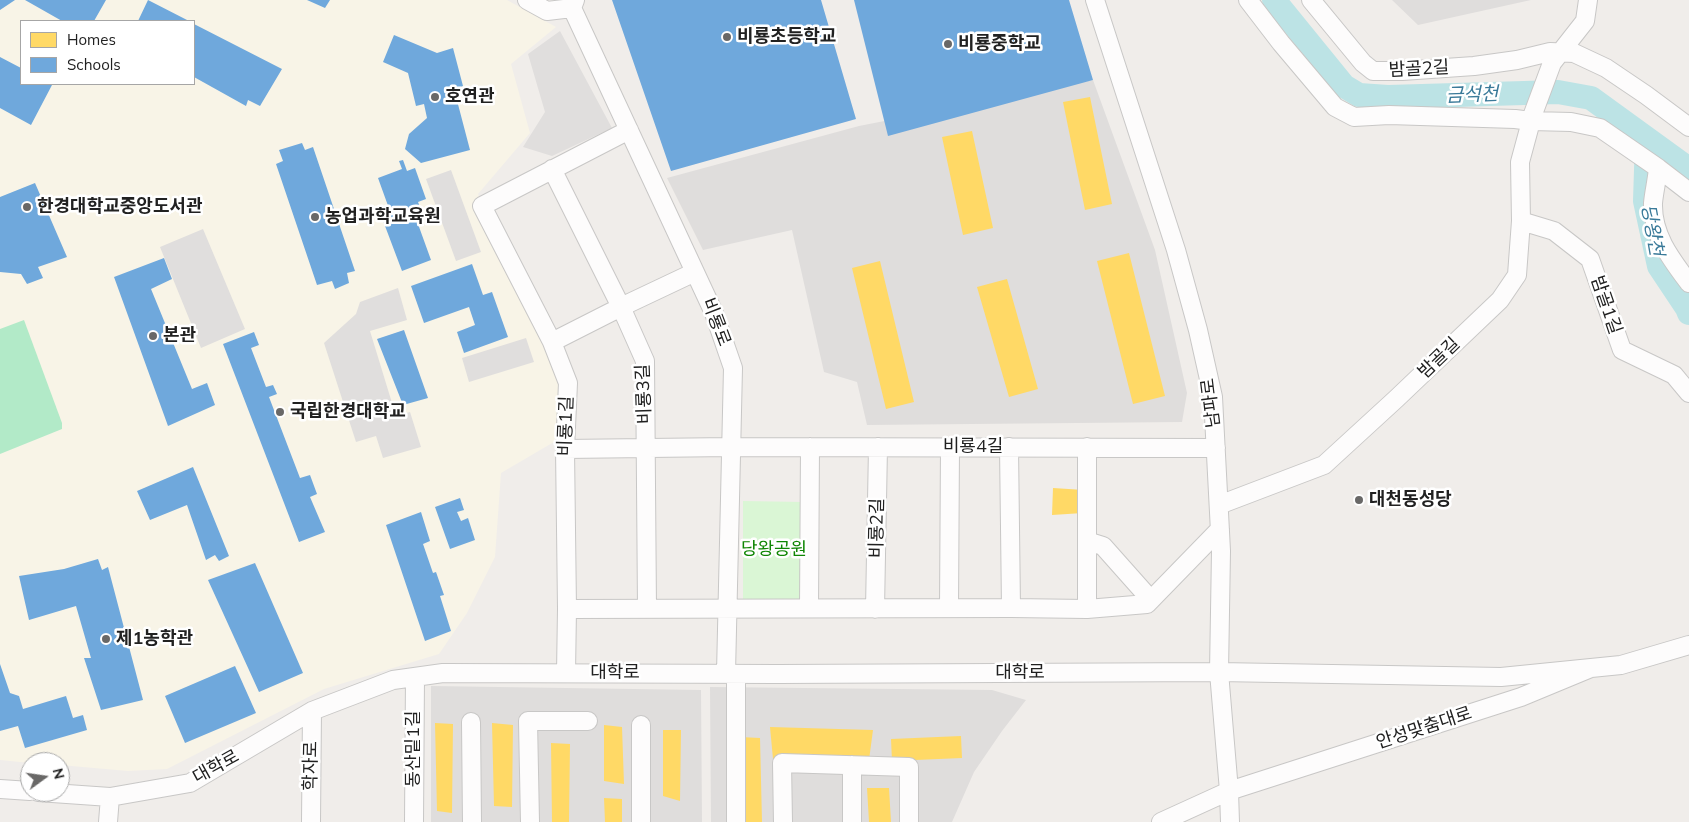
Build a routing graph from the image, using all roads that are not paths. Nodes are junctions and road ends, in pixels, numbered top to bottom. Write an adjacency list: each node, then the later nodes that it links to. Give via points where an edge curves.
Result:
1 (527, 0): 6 (street, via 548,11)
2 (1095, 0): 27 (street, 남파로, via 1176,250 1198,330 1213,396)
3 (1248, 0): 8 (street, via 1335,107 1354,117)
4 (1311, 0): 7 (street, 밤골2길, via 1373,71 1474,66 1550,52)
5 (1588, 0): 7 (street, 밤골길, via 1585,21)
6 (573, 4): 10 (street, 비룡로)
7 (1555, 57): 8 (street, 밤골길); 9 (street, via 1574,53 1606,68)
8 (1532, 118): 11 (street, via 1600,128); 14 (street, 밤골길, via 1520,162)
9 (1689, 127)
10 (629, 130): 12 (street, 비룡1길); 15 (street, 비룡로)
11 (1651, 163): 13 (street); 16 (street, via 1657,229 1667,254)
12 (552, 169): 17 (street, 비룡3길); 18 (street, 비룡1길, via 482,206)
13 (1689, 192)
14 (1521, 221): 19 (street, 밤골1길, via 1554,231 1590,259 1622,350 1674,375); 29 (street, 밤골길, via 1517,275 1500,300 1396,399 1324,465)
15 (695, 272): 17 (street); 20 (street, 비룡로, via 714,313 733,368)
16 (1689, 283)
17 (621, 307): 18 (street); 26 (street, 비룡3길, via 645,361)
18 (552, 342): 28 (street, 비룡1길, via 568,383)
19 (1689, 393)
20 (732, 447): 21 (street, 비룡4길); 26 (street, 비룡4길); 33 (street, 비룡로)
21 (810, 447): 22 (street, 비룡4길); 34 (street)
22 (878, 447): 23 (street, 비룡4길); 39 (street, 비룡2길)
23 (950, 447): 24 (street, 비룡4길); 35 (street)
24 (1009, 447): 25 (street, 비룡4길); 36 (street)
25 (1087, 447): 27 (street, 비룡4길); 31 (street)
26 (645, 448): 28 (street, 비룡4길); 38 (street, 비룡3길)
27 (1216, 448): 29 (street, 남파로)
28 (565, 449): 37 (street, 비룡1길)
29 (1219, 505): 30 (street, 남파로)
30 (1220, 529): 32 (street); 43 (street, 남파로)
31 (1087, 541): 32 (street, via 1103,546); 40 (street)
32 (1151, 600): 40 (street, via 1147,604)
33 (728, 608): 34 (street); 38 (street); 45 (street, 비룡로)
34 (809, 608): 39 (street)
35 (948, 608): 36 (street); 39 (street)
36 (1010, 608): 40 (street)
37 (567, 609): 38 (street); 44 (street, 비룡1길)
38 (647, 609)
39 (875, 609)
40 (1087, 609)
41 (1689, 645): 42 (street, 안성맞춤대로, via 1622,665)
42 (1591, 668): 43 (street, 대학로, via 1501,677); 54 (street, 안성맞춤대로, via 1520,697)
43 (1219, 672): 45 (street, 대학로); 54 (street, 남파로)
44 (566, 673): 45 (street, 대학로); 46 (street, 대학로, via 443,673)
45 (731, 673): 63 (street, 비룡로)
46 (415, 677): 47 (street, 대학로, via 393,680); 59 (street, 동산밑1길)
47 (312, 711): 56 (street, 대학로, via 190,783); 58 (street, 학자로)
48 (588, 721): 61 (street, via 528,721)
49 (471, 722): 60 (street)
50 (640, 726): 62 (street)
51 (852, 765): 64 (street, via 782,762); 65 (street); 66 (street, via 909,767)
52 (0, 789): 53 (street)
53 (20, 790)
54 (1229, 791): 67 (street, 안성맞춤대로); 68 (street, 남파로)
55 (70, 795): 56 (street, 대학로)
56 (110, 798): 57 (street)
57 (108, 822)
58 (310, 822)
59 (414, 822)
60 (472, 822)
61 (530, 822)
62 (641, 822)
63 (736, 822)
64 (782, 822)
65 (852, 822)
66 (909, 822)
67 (1161, 822)
68 (1230, 822)

